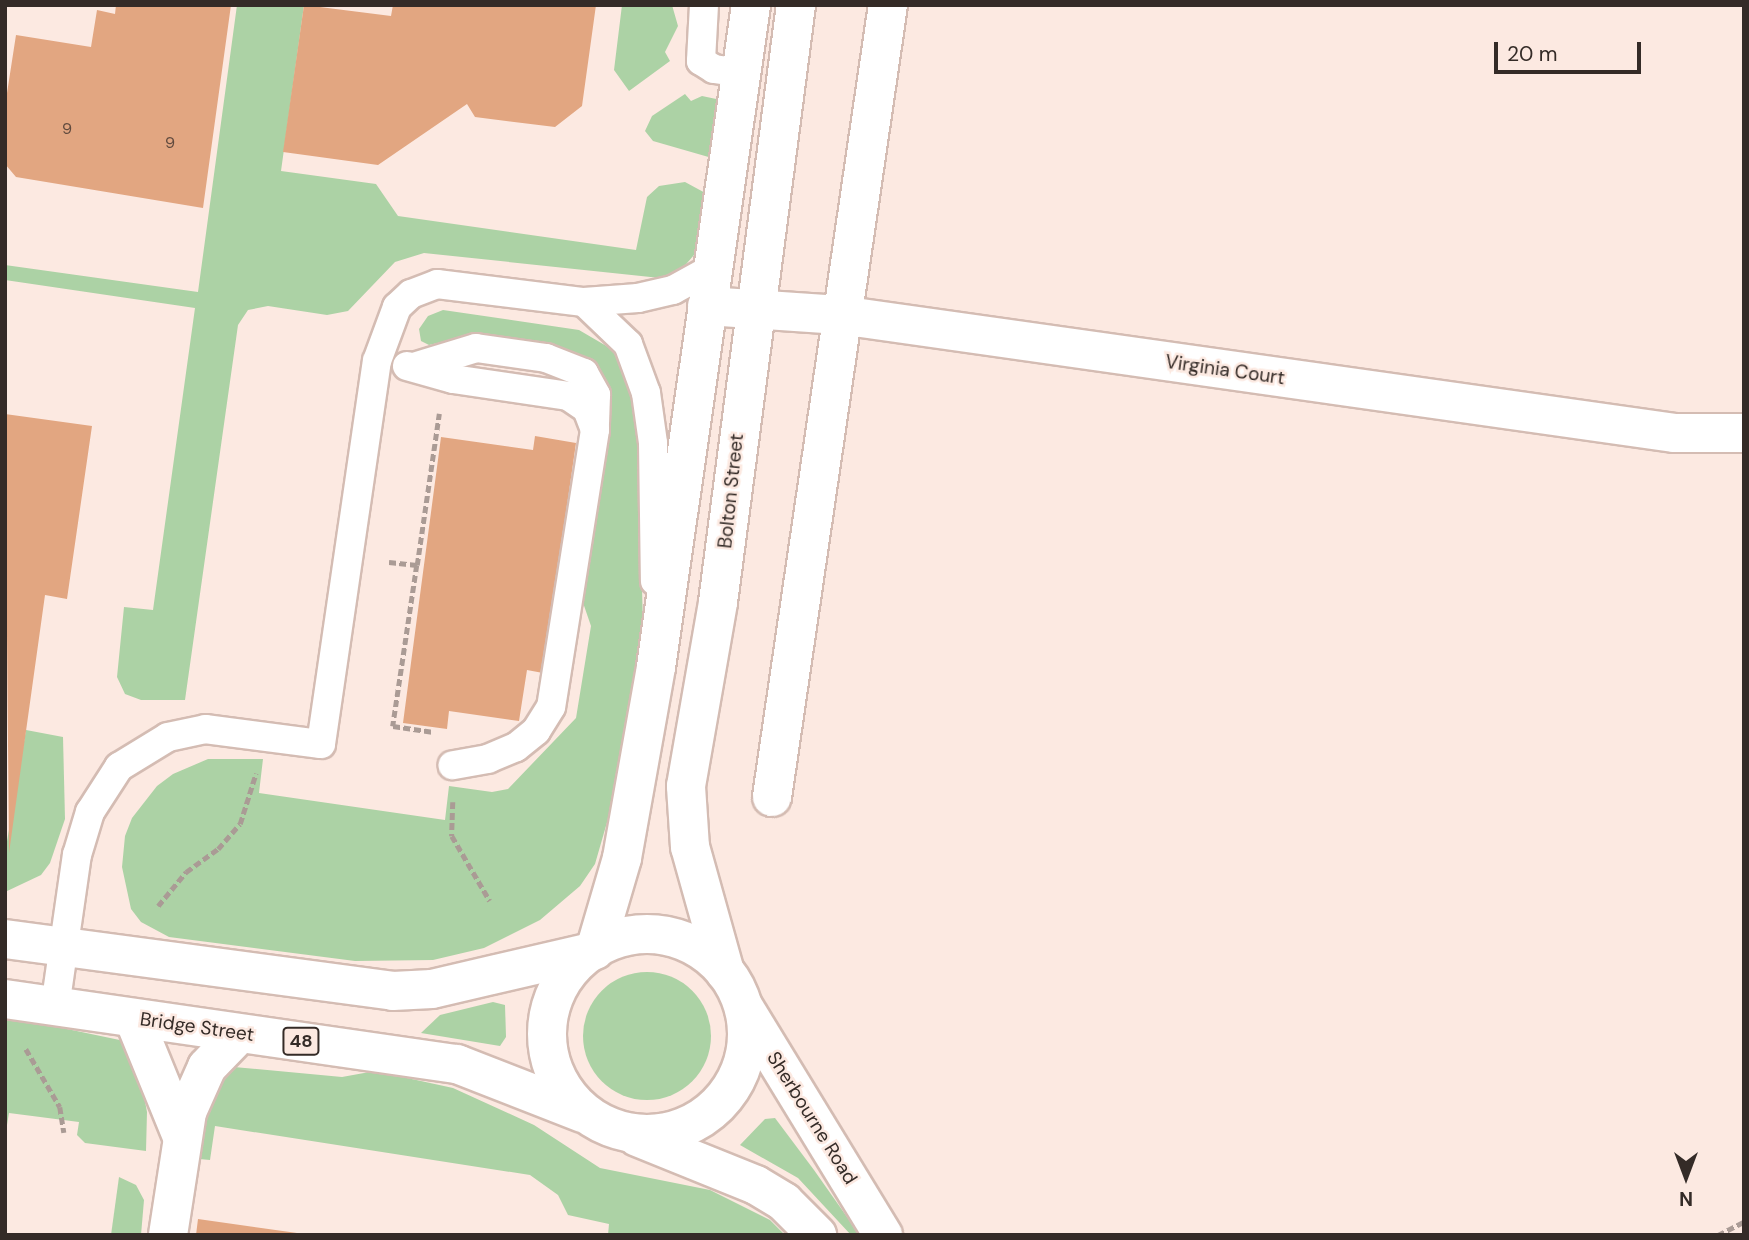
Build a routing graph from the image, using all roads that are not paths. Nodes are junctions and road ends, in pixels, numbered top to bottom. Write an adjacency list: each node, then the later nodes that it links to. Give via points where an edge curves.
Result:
1 (704, 5): 5 (lane, via 701,61 714,69)
2 (751, 5): 5 (main road)
3 (796, 5): 8 (main road, Bolton Street)
4 (888, 5): 9 (main road)
5 (741, 73): 6 (main road)
6 (709, 287): 7 (lane); 8 (main road, Virginia Court); 14 (main road)
7 (584, 302): 10 (lane, via 464,285 422,287 397,307); 14 (lane, via 628,344 646,393 653,443)
8 (755, 308): 9 (main road, Virginia Court); 20 (main road, Bolton Street, via 718,602 686,786 690,847)
9 (840, 315): 13 (main road, Virginia Court, via 1674,433); 16 (main road)
10 (377, 361): 11 (lane); 18 (lane, via 321,744 262,734 185,732 150,745 119,767 90,812)
11 (414, 367): 12 (lane, via 568,396 587,409); 12 (lane, via 476,348 560,361 593,383 598,409)
12 (595, 430): 15 (lane, via 551,707 536,731 516,747 488,759)
13 (1744, 433)
14 (656, 667): 19 (main road, via 622,858)
15 (453, 765)
16 (772, 797)
17 (5, 939): 18 (main road, 48)
18 (63, 945): 19 (main road, 48, via 393,991 432,989); 22 (lane)
19 (591, 952): 20 (main road, 48, via 636,935 670,937 701,950); 25 (main road, 48, via 568,972 555,993 546,1026 549,1060 564,1091)
20 (733, 987): 25 (main road, 48, via 746,1047 740,1070 720,1103 690,1125 672,1131 645,1134); 29 (main road, Sherbourne Road / 48)
21 (5, 999): 22 (main road, Bridge Street / 48)
22 (55, 1007): 23 (main road, Bridge Street / 48)
23 (134, 1019): 24 (main road, Bridge Street / 48); 26 (main road)
24 (239, 1034): 25 (main road, Bridge Street / 48, via 457,1064); 26 (main road, via 198,1082)
25 (603, 1123): 28 (main road, 48, via 715,1164 756,1185 784,1202)
26 (181, 1134): 27 (main road)
27 (168, 1235)
28 (817, 1235)
29 (883, 1235)

